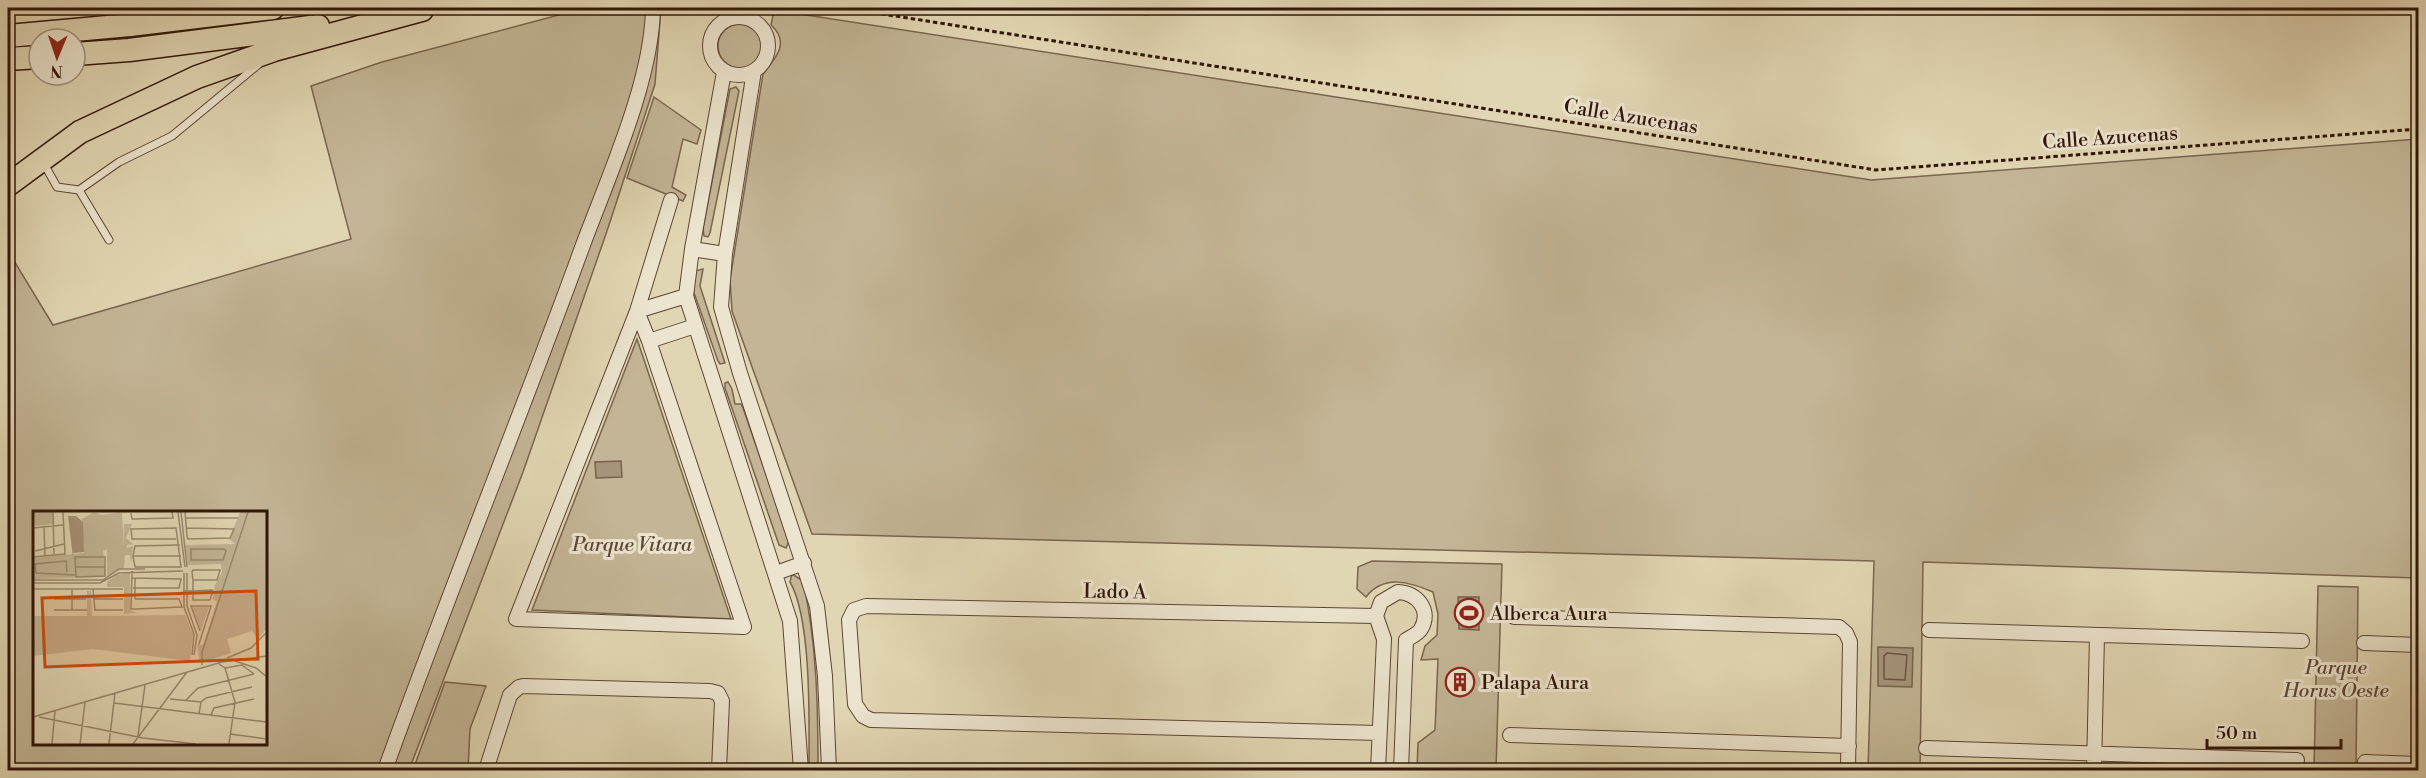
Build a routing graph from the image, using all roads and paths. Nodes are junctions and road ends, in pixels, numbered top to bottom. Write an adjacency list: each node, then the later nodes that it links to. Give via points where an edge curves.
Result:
1 (273, 8): 7 (highway)
2 (653, 8): 43 (street, via 635,104)
3 (844, 8): 14 (path, Calle Azucenas, via 1876,170)
4 (1132, 8): 5 (lane)
5 (1176, 8)
6 (427, 9): 8 (highway); 9 (highway, via 278,32)
7 (8, 36)
8 (274, 50): 15 (highway, via 197,77 80,132); 17 (lane, via 240,83 172,136 119,162)
9 (87, 53)
10 (27, 58): 11 (highway)
11 (8, 59)
12 (754, 71): 13 (street, via 744,75); 13 (street, via 766,58 768,40 752,20 734,17 718,25 710,41 712,58); 21 (street)
13 (724, 72): 20 (street)
14 (2418, 129)
15 (42, 160): 16 (highway); 17 (lane, via 57,187)
16 (8, 185)
17 (80, 190): 19 (lane)
18 (671, 200): 23 (street)
19 (109, 240)
20 (692, 249): 21 (street); 22 (street)
21 (725, 254): 26 (street, via 723,316)
22 (686, 296): 23 (street); 24 (street)
23 (637, 311): 25 (street); 25 (street, via 516,619 744,627)
24 (695, 326): 25 (street); 27 (street)
25 (649, 341)
26 (804, 563): 27 (street); 47 (street, via 820,622)
27 (776, 573): 46 (street, via 792,629)
28 (1376, 616): 35 (street, via 1384,639); 35 (street, Lado A, via 866,606 854,610 849,621 855,704 863,716 872,720); 49 (street, via 1381,602 1398,592 1416,598 1425,614 1422,628 1406,640)
29 (1514, 617): 37 (street, via 1839,627 1850,642)
30 (1929, 630): 31 (street)
31 (2097, 635): 32 (street); 39 (street)
32 (2302, 641)
33 (2364, 643): 34 (street)
34 (2418, 645)
35 (1379, 733): 48 (street)
36 (1510, 735): 37 (street)
37 (1848, 746): 50 (street)
38 (1926, 748): 39 (street)
39 (2094, 754): 40 (street); 51 (street)
40 (2297, 760)
41 (2365, 762): 42 (street)
42 (2418, 764)
43 (385, 771)
44 (486, 771): 45 (street, via 510,695 524,686 718,693 722,701)
45 (719, 771)
46 (801, 771)
47 (829, 771)
48 (1378, 771)
49 (1401, 771)
50 (1848, 771)
51 (2094, 771)

